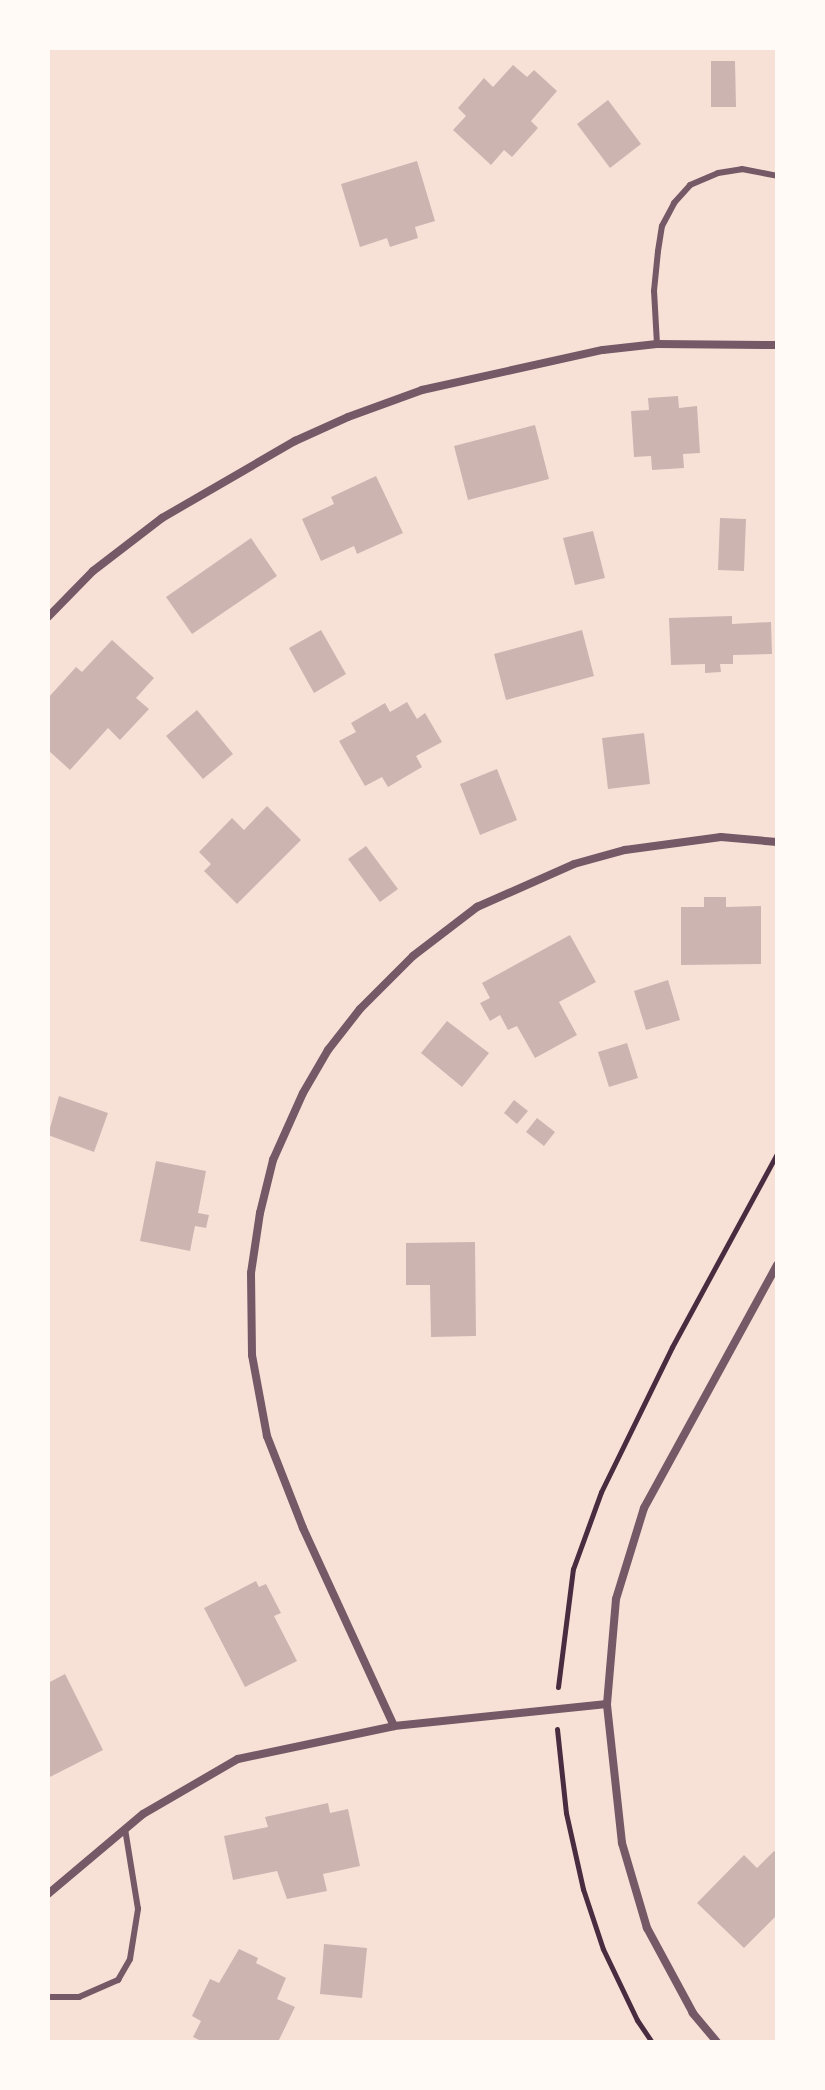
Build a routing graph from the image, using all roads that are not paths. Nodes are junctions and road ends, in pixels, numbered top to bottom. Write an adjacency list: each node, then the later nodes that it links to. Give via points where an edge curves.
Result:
1 (777, 176): 2 (lane, via 742,169 718,173 690,185 674,203 662,226 658,251)
2 (657, 344): 3 (street); 4 (street, via 552,358 422,390 295,441 162,518 93,571)
3 (777, 345)
4 (48, 617)
5 (777, 842): 8 (street, via 721,837 625,850 562,869 477,907 413,956 360,1009 315,1071 279,1147 260,1213 251,1273 252,1355 267,1436)
6 (777, 1265): 7 (street, via 644,1508 616,1599)
7 (607, 1704): 8 (street); 12 (street, via 622,1843 647,1928 693,2013)
8 (394, 1726): 9 (street, via 238,1759)
9 (125, 1829): 10 (street); 11 (lane, via 138,1909 130,1959 118,1980 79,1997)
10 (48, 1894)
11 (48, 1997)
12 (717, 2042)

